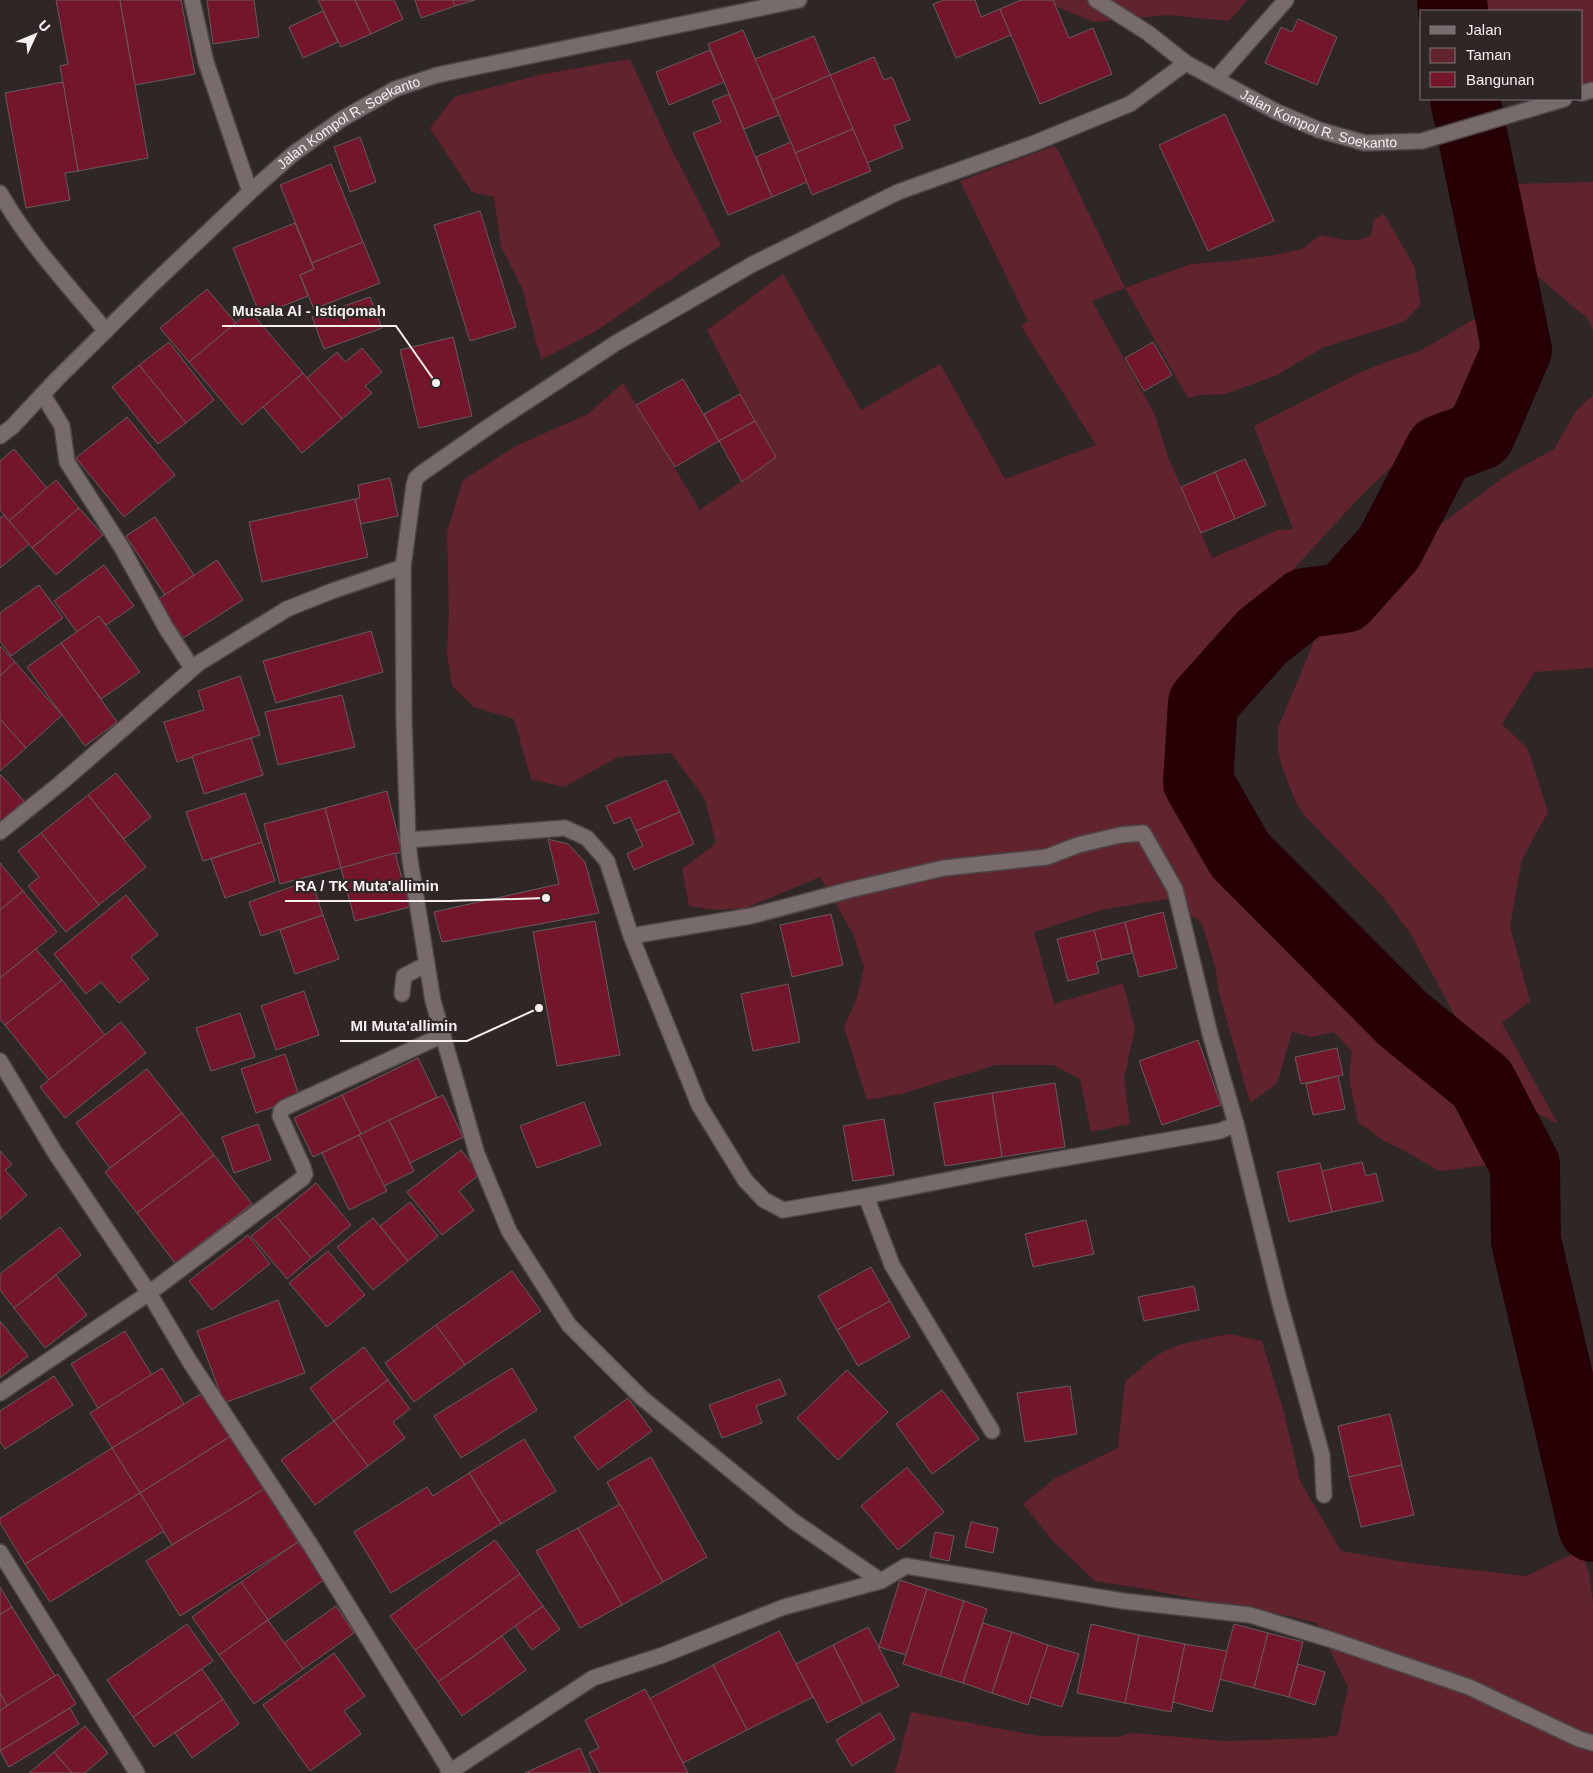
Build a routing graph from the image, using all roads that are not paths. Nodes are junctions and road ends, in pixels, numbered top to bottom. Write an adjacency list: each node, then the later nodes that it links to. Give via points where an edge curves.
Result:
1 (192, 0): 8 (street, via 206,62)
2 (799, 0): 8 (street, Jalan Kompol R. Soekanto, via 437,75 396,89 342,119 293,154)
3 (1096, 0): 5 (street, Jalan Kompol R. Soekanto, via 1148,33)
4 (1286, 0): 6 (street)
5 (1186, 63): 6 (street, Jalan Kompol R. Soekanto); 13 (street, via 1130,104 1032,144 898,192 753,264 616,343 491,424 416,478)
6 (1216, 79): 7 (street, Jalan Kompol R. Soekanto, via 1274,111 1364,144 1422,141)
7 (1561, 100)
8 (250, 192): 10 (street, Jalan Kompol R. Soekanto)
9 (0, 193): 10 (street, via 36,249)
10 (106, 331): 11 (street, Jalan Kompol R. Soekanto)
11 (43, 394): 12 (street, Jalan Kompol R. Soekanto); 14 (street, via 62,426 67,462)
12 (0, 436)
13 (403, 567): 14 (street, via 287,609); 16 (street)
14 (192, 668): 15 (street)
15 (0, 832)
16 (408, 840): 17 (street, via 565,828 587,838 607,861); 18 (street)
17 (631, 936): 22 (street, via 751,916 944,868 1047,857 1078,845 1120,835 1143,834 1175,889 1210,1034); 23 (street, via 699,1105 745,1180 764,1200 783,1210)
18 (427, 964): 19 (street, via 404,976); 20 (street)
19 (402, 994)
20 (442, 1035): 24 (street, via 284,1108 280,1116 303,1167 303,1178); 29 (street, via 476,1154 508,1231 570,1324 642,1398 793,1521)
21 (0, 1061): 24 (street, via 54,1151)
22 (1236, 1124): 23 (street, via 1220,1131); 27 (street, via 1279,1300 1322,1455)
23 (866, 1196): 26 (street, via 892,1265)
24 (149, 1293): 25 (street); 31 (street, via 190,1362 310,1544)
25 (0, 1393)
26 (992, 1431)
27 (1324, 1495)
28 (0, 1552): 32 (street)
29 (881, 1581): 30 (street, via 906,1566 1123,1602 1250,1615 1468,1687 1579,1739); 31 (street, via 784,1607 663,1655 593,1678)
30 (1593, 1742)
31 (449, 1772)
32 (137, 1773)

